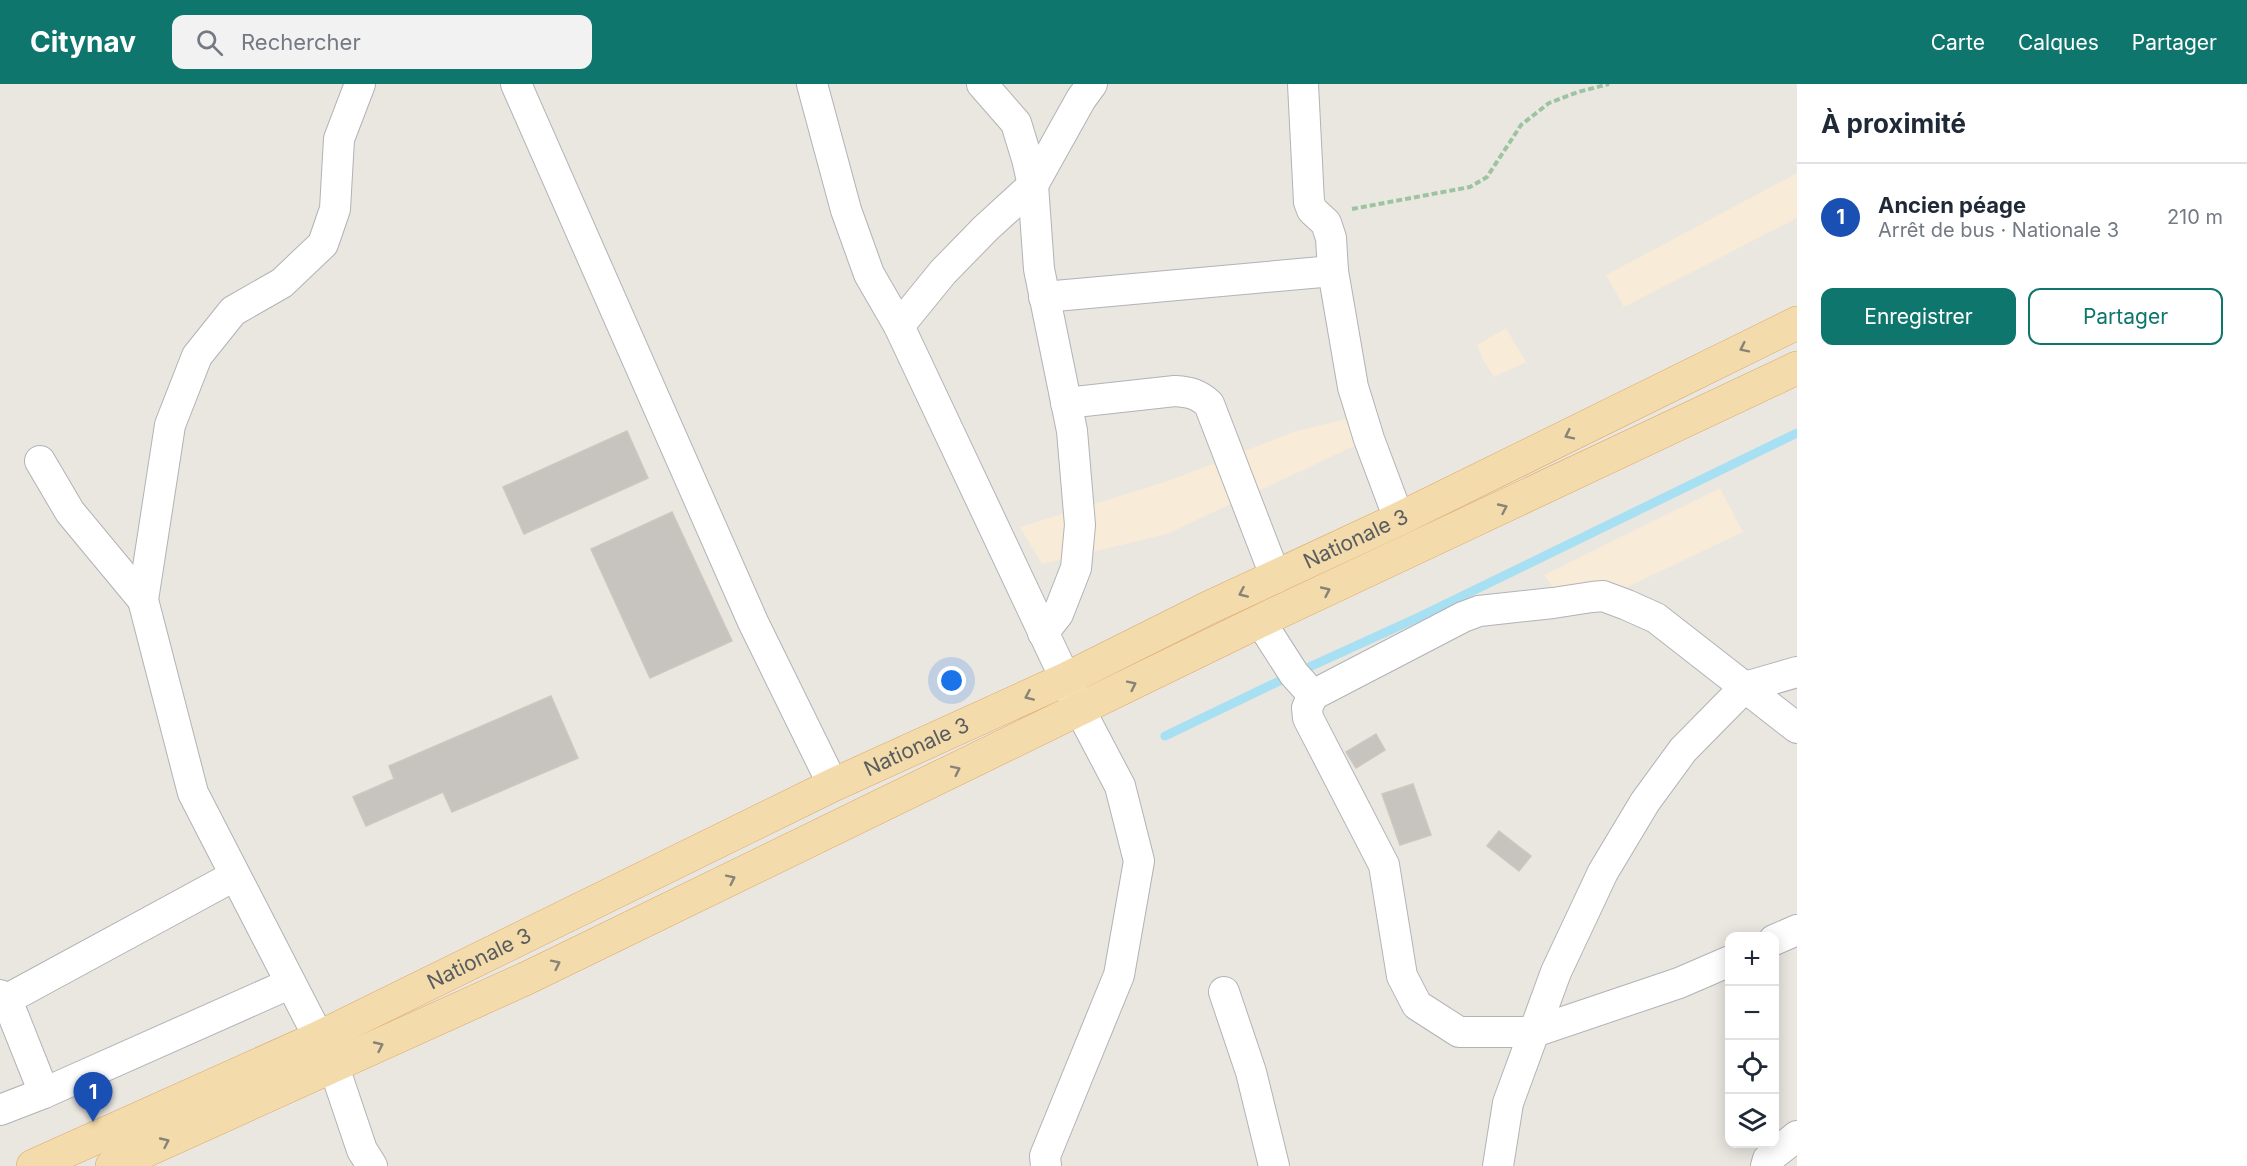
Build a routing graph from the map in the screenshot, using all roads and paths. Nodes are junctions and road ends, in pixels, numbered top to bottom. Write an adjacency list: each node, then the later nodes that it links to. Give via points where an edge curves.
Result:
1 (360, 84): 19 (street, via 339,139 335,209 323,244 282,283 233,311 197,356 170,425)
2 (516, 84): 28 (street, via 753,622)
3 (812, 84): 13 (street, via 846,210 869,274)
4 (982, 84): 8 (street, via 1016,123)
5 (1092, 84): 8 (street)
6 (1303, 84): 9 (street, via 1308,202)
7 (1609, 84): 9 (path, via 1549,103 1521,125 1486,177 1470,187)
8 (1033, 185): 11 (street); 13 (street, via 943,272)
9 (1319, 214): 10 (street, via 1331,238)
10 (1333, 271): 11 (street); 17 (street, via 1353,387)
11 (1044, 297): 15 (street)
12 (1797, 323): 17 (main road, Nationale 3, one-way to 17)
13 (899, 326): 21 (street)
14 (1797, 368): 20 (main road, one-way to 14)
15 (1066, 403): 18 (street, via 1175,391 1200,396 1209,404); 21 (street, via 1072,431 1079,547 1068,593)
16 (40, 461): 19 (street, via 70,512)
17 (1399, 519): 18 (main road, Nationale 3)
18 (1276, 578): 23 (main road, Nationale 3, one-way to 23)
19 (143, 600): 29 (street, via 193,793)
20 (1260, 621): 25 (street); 26 (main road, one-way to 20)
21 (1043, 633): 23 (street)
22 (1797, 672): 24 (street)
23 (1066, 679): 26 (street); 28 (main road, Nationale 3, one-way to 28)
24 (1745, 687): 25 (street, via 1656,618 1603,596 1479,611); 27 (street); 36 (street, via 1683,750 1646,801 1604,872 1556,972)
25 (1312, 695): 36 (street, via 1308,718 1384,865 1402,976 1417,1005 1459,1032)
26 (1080, 711): 38 (main road, one-way to 26); 45 (street, via 1120,786 1138,861 1119,975 1045,1156)
27 (1797, 728)
28 (833, 785): 37 (main road, Nationale 3)
29 (234, 876): 33 (street); 35 (street)
30 (1797, 930): 31 (street)
31 (1779, 938)
32 (1725, 963): 36 (street, via 1679,983)
33 (289, 984): 37 (street); 39 (street)
34 (1224, 992): 46 (street, via 1251,1072)
35 (2, 1000): 39 (street)
36 (1534, 1032): 47 (street, via 1508,1103)
37 (318, 1038): 38 (street); 42 (main road, Nationale 3)
38 (334, 1067): 43 (main road, one-way to 38); 44 (street, via 362,1150)
39 (44, 1093): 40 (street)
40 (0, 1110)
41 (1797, 1136): 48 (street, via 1768,1159)
42 (33, 1166)
43 (112, 1166)
44 (372, 1166)
45 (1046, 1166)
46 (1274, 1166)
47 (1498, 1166)
48 (1766, 1166)

